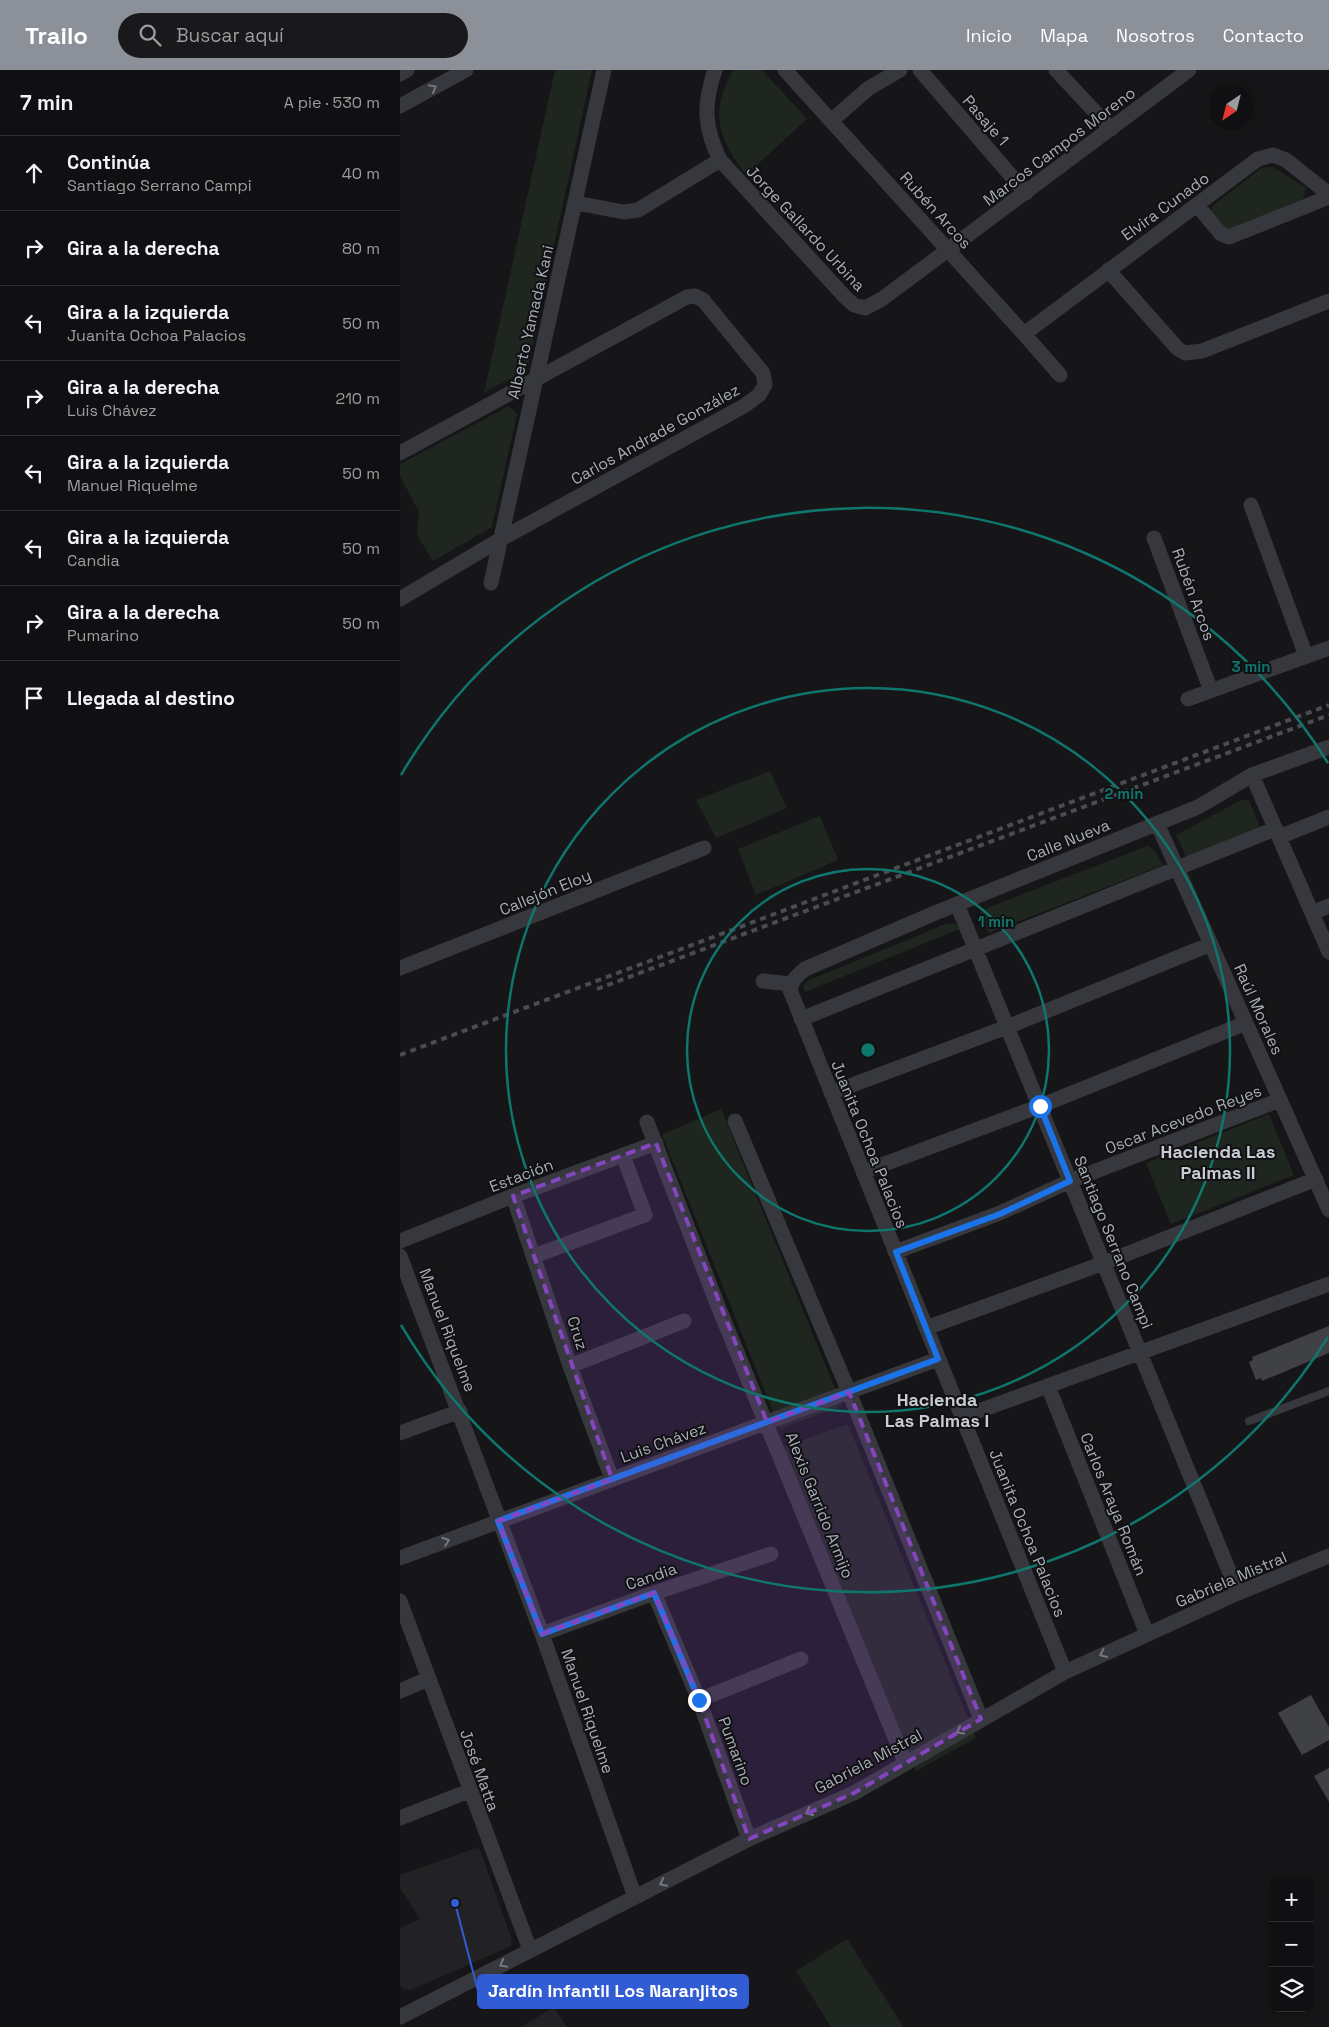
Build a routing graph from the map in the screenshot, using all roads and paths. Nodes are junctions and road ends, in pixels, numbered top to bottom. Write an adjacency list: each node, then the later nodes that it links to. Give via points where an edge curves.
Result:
1 (406, 70): 10 (street)
2 (466, 70): 11 (street, one-way to 2)
3 (604, 70): 17 (street, Alberto Yamada Kani)
4 (715, 70): 14 (street, Jorge Gallardo Urbina, via 706,102 710,139)
5 (785, 70): 12 (street, Rubén Arcos)
6 (900, 70): 12 (street, via 869,88)
7 (920, 70): 15 (street, Pasaje 1)
8 (1056, 70): 13 (street)
9 (1189, 70): 13 (street, Marcos Campos Moreno)
10 (400, 74)
11 (400, 106)
12 (831, 121): 19 (street, Rubén Arcos)
13 (1110, 129): 15 (street, Marcos Campos Moreno)
14 (720, 160): 17 (street, via 638,210 624,212); 19 (street, Jorge Gallardo Urbina, via 854,306 866,308 882,299)
15 (1026, 193): 19 (street, Marcos Campos Moreno)
16 (1329, 196): 18 (street, via 1229,237 1221,234); 18 (street, Elvira Cunado, via 1286,160 1273,155 1258,159)
17 (576, 203): 24 (street, Alberto Yamada Kani)
18 (1197, 204): 20 (street, Elvira Cunado)
19 (949, 250): 22 (street, Rubén Arcos)
20 (1108, 270): 21 (street, via 1185,353 1202,351); 22 (street, Elvira Cunado)
21 (1329, 301)
22 (1024, 334): 23 (street, Rubén Arcos)
23 (1060, 375)
24 (535, 378): 25 (street); 28 (street, Alberto Yamada Kani); 28 (street, Carlos Andrade González, via 687,296 695,296 703,300 764,373 765,385 744,406)
25 (400, 453)
26 (1251, 505): 32 (street)
27 (1154, 538): 33 (street, Rubén Arcos)
28 (501, 539): 29 (street, Alberto Yamada Kani); 30 (street, Carlos Andrade González)
29 (491, 583)
30 (400, 599)
31 (1329, 648): 32 (street)
32 (1306, 656): 33 (street)
33 (1211, 691): 34 (street)
34 (1188, 699)
35 (1329, 747): 36 (street, Calle Nueva)
36 (1252, 775): 38 (street, Calle Nueva, via 1198,807); 39 (street)
37 (1329, 817): 39 (street)
38 (1157, 823): 41 (street, Raúl Morales); 42 (street, Calle Nueva)
39 (1277, 832): 41 (street); 44 (street)
40 (704, 848): 48 (street, Callejón Eloy)
41 (1177, 868): 45 (street, Raúl Morales); 46 (street)
42 (957, 904): 46 (street, Santiago Serrano Campi); 50 (street, Calle Nueva, via 805,969 792,980)
43 (1329, 906): 44 (street)
44 (1312, 913): 47 (street)
45 (1211, 944): 52 (street, Raúl Morales); 53 (street)
46 (976, 949): 51 (street); 53 (street, Santiago Serrano Campi)
47 (1329, 952)
48 (400, 968)
49 (763, 981): 50 (street)
50 (790, 987): 51 (street, Juanita Ochoa Palacios)
51 (801, 1019): 54 (street, Juanita Ochoa Palacios)
52 (1246, 1023): 55 (street, Raúl Morales); 56 (street)
53 (1007, 1027): 54 (street); 56 (street, Santiago Serrano Campi)
54 (831, 1093): 61 (street, Juanita Ochoa Palacios)
55 (1280, 1100): 62 (street, Raúl Morales); 63 (street, Oscar Acevedo Reyes)
56 (1040, 1106): 61 (street); 63 (street, Santiago Serrano Campi)
57 (735, 1121): 79 (street)
58 (647, 1122): 59 (street, Alexis Garrido Armijo)
59 (656, 1143): 60 (street, Estación); 83 (street, Alexis Garrido Armijo, via 718,1306)
60 (623, 1155): 64 (street, Estación); 69 (street, via 645,1214)
61 (863, 1172): 67 (street, Juanita Ochoa Palacios)
62 (1316, 1179): 65 (street, Raúl Morales); 70 (street)
63 (1070, 1181): 67 (street, Oscar Acevedo Reyes, via 1000,1214); 70 (street, Santiago Serrano Campi)
64 (513, 1196): 66 (street, Estación); 69 (street, Cruz)
65 (1329, 1210)
66 (400, 1241)
67 (896, 1252): 73 (street, Juanita Ochoa Palacios)
68 (400, 1256): 80 (street, Manuel Riquelme)
69 (534, 1256): 76 (street, Cruz)
70 (1104, 1263): 73 (street); 74 (street, Santiago Serrano Campi)
71 (1329, 1284): 74 (street)
72 (684, 1321): 76 (street)
73 (926, 1328): 75 (street, Juanita Ochoa Palacios)
74 (1140, 1352): 77 (street); 91 (street, Santiago Serrano Campi)
75 (938, 1359): 79 (street, Luis Chávez); 81 (street, Juanita Ochoa Palacios)
76 (570, 1366): 85 (street, Cruz)
77 (1048, 1386): 81 (street); 94 (street, Carlos Araya Román)
78 (1329, 1391): 82 (lane)
79 (849, 1392): 83 (street, Luis Chávez); 100 (street)
80 (460, 1411): 84 (street); 86 (street, Manuel Riquelme)
81 (962, 1417): 96 (street, Juanita Ochoa Palacios)
82 (1249, 1421)
83 (767, 1422): 85 (street, Luis Chávez); 101 (street, Alexis Garrido Armijo)
84 (400, 1433)
85 (612, 1479): 86 (street, Luis Chávez)
86 (498, 1521): 89 (street, Luis Chávez, one-way to 86); 93 (street, Manuel Riquelme)
87 (771, 1554): 90 (street, Candia)
88 (1329, 1556): 91 (street, Gabriela Mistral)
89 (400, 1558)
90 (654, 1593): 93 (street, Candia); 99 (street, Pumarino)
91 (1238, 1593): 94 (street, Gabriela Mistral)
92 (400, 1601): 97 (street, José Matta)
93 (542, 1634): 105 (street, Manuel Riquelme)
94 (1147, 1634): 96 (street, Gabriela Mistral, one-way to 96)
95 (802, 1659): 99 (street)
96 (1065, 1672): 100 (street, Gabriela Mistral)
97 (428, 1680): 98 (street); 102 (street, José Matta)
98 (400, 1691)
99 (699, 1700): 104 (street, Pumarino)
100 (981, 1719): 101 (street, Gabriela Mistral, one-way to 101)
101 (905, 1762): 104 (street, Gabriela Mistral, one-way to 104, via 854,1792)
102 (469, 1791): 103 (street); 106 (street, José Matta)
103 (400, 1818)
104 (749, 1839): 105 (street, Gabriela Mistral, one-way to 105)
105 (635, 1897): 106 (street, Gabriela Mistral)
106 (530, 1950): 107 (street, Gabriela Mistral, one-way to 107)
107 (400, 2017)

